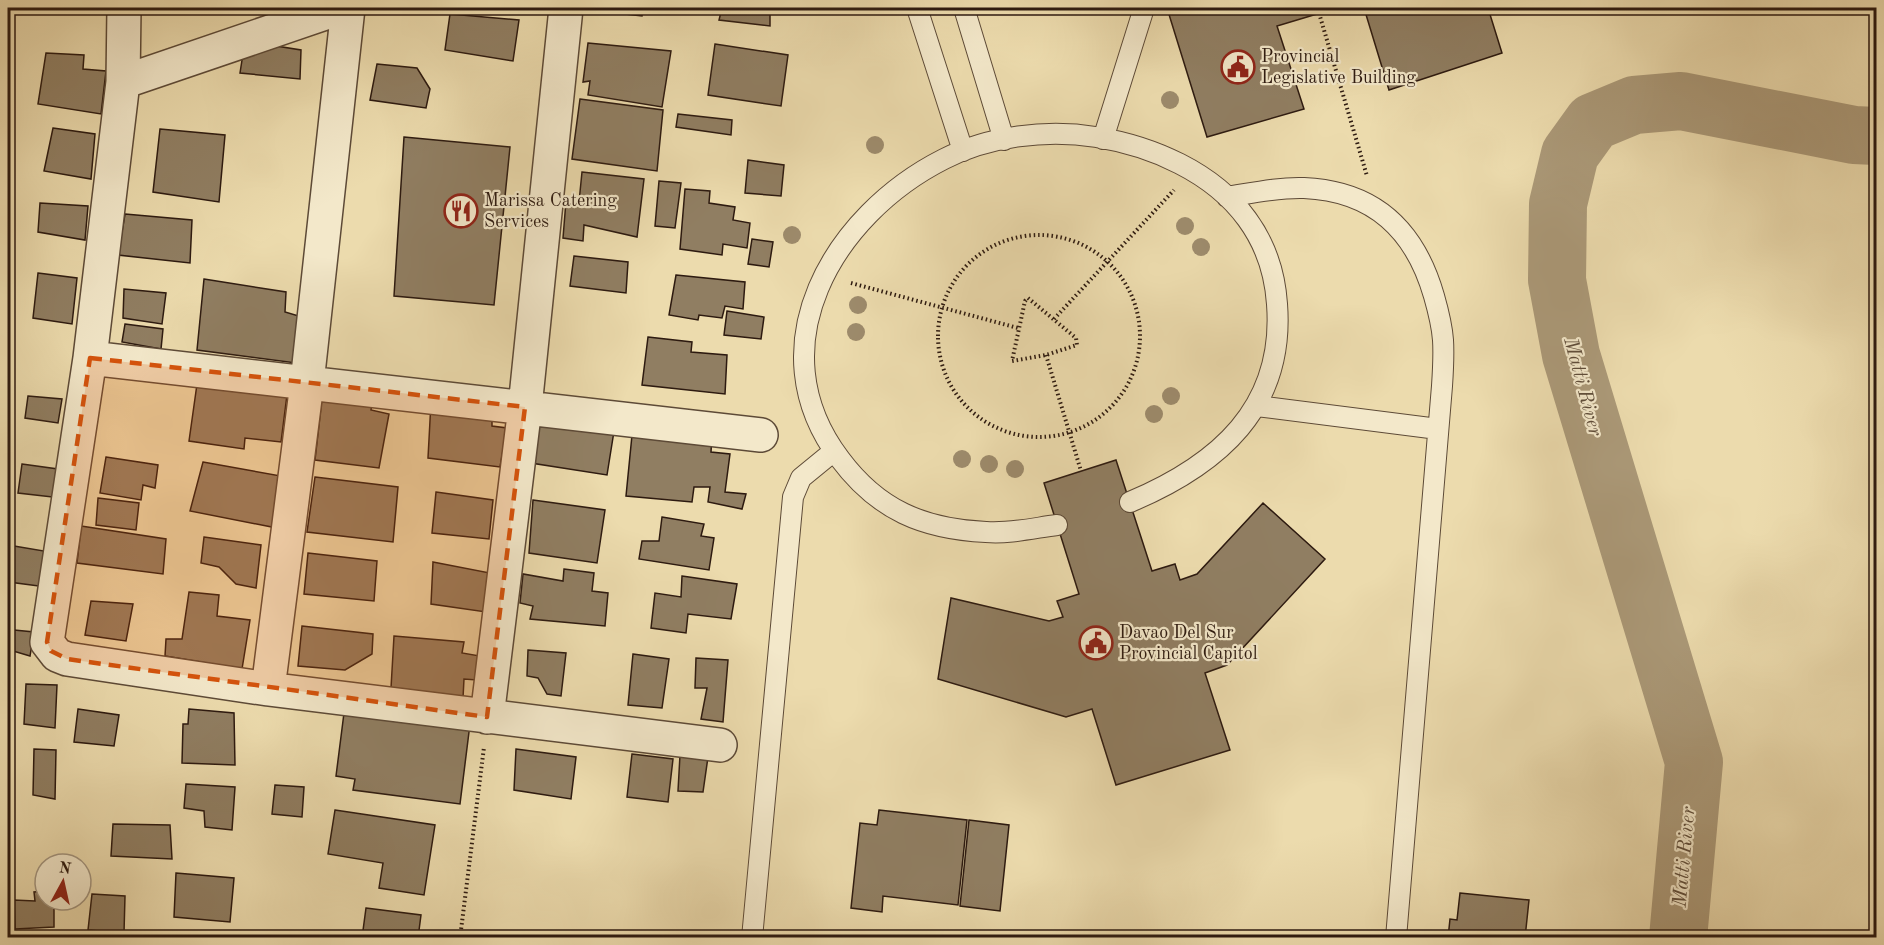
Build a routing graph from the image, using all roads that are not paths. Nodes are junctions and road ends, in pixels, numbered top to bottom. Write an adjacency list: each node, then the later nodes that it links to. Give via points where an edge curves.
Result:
1 (124, 8): 8 (street)
2 (340, 8): 8 (street)
3 (348, 8): 14 (street)
4 (566, 8): 16 (street)
5 (917, 8): 11 (lane)
6 (964, 8): 10 (lane)
7 (1144, 8): 9 (lane)
8 (123, 81): 13 (street)
9 (1103, 138): 10 (lane, via 1051,133); 12 (lane, via 1156,152)
10 (1004, 140): 11 (lane)
11 (963, 151): 19 (lane, via 889,194 836,251 824,276 808,321 804,357 817,421)
12 (1227, 197): 15 (lane, via 1263,243 1276,293 1277,342 1267,387); 17 (lane, via 1303,188 1352,196 1396,224 1413,245 1428,276 1443,338)
13 (90, 358): 14 (street); 22 (street, via 47,642 51,651 67,659)
14 (307, 383): 16 (street); 22 (street)
15 (1257, 406): 17 (lane); 20 (lane, via 1243,425 1193,471)
16 (525, 407): 18 (street); 23 (street)
17 (1438, 429): 26 (lane)
18 (761, 435)
19 (834, 451): 21 (lane, via 865,488 895,511 935,526 988,532); 25 (lane, via 801,478 793,498)
20 (1130, 502)
21 (1057, 525)
22 (268, 689): 23 (street)
23 (487, 717): 24 (street)
24 (720, 745)
25 (752, 938)
26 (1396, 938)

